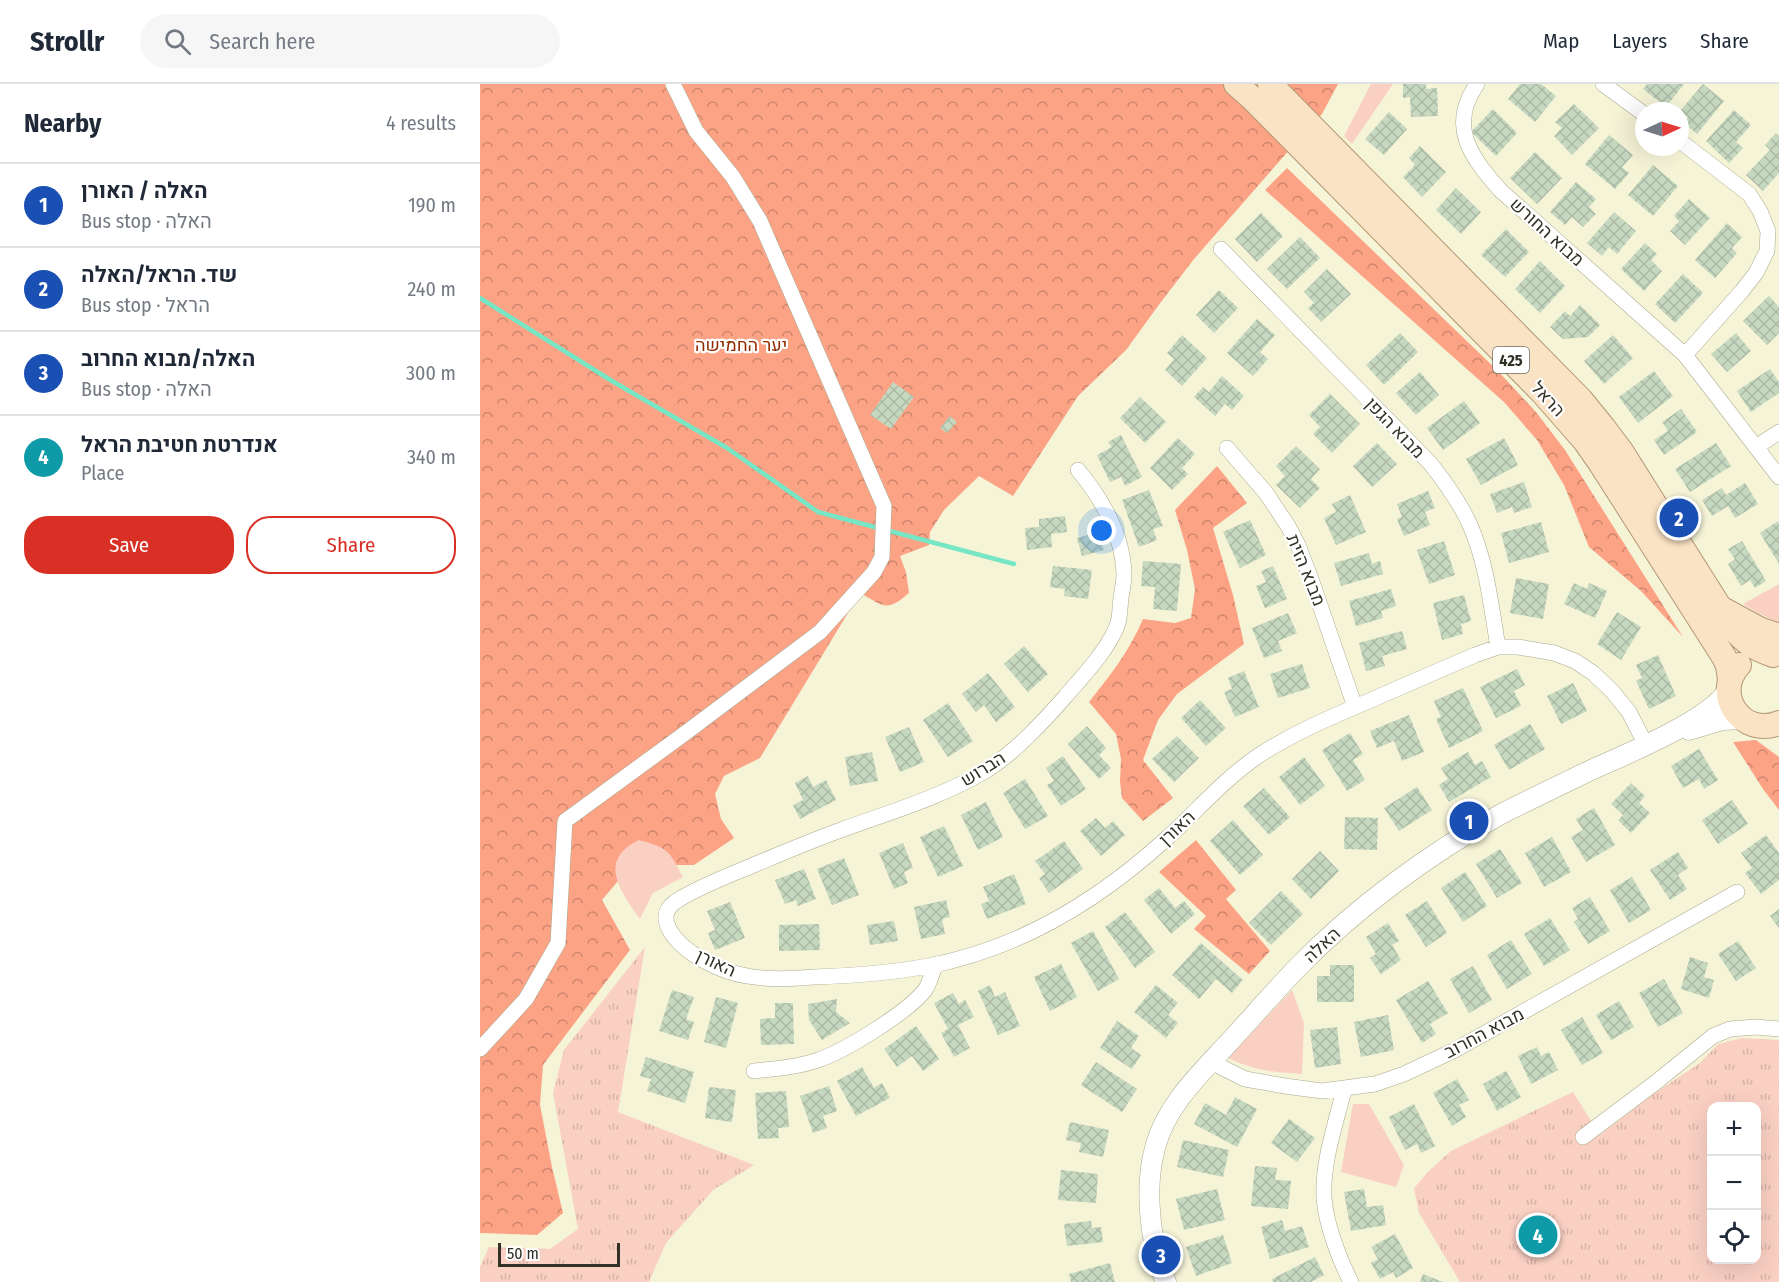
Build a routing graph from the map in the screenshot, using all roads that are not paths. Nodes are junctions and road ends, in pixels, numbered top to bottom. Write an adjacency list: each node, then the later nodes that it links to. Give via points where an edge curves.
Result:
1 (673, 84): 26 (street, via 696,131 733,177 760,221 884,506 882,557 874,572 820,632 565,821 558,944 526,999)
2 (1236, 84): 17 (main road, הראל / 425, via 1542,392 1585,441 1724,657)
3 (1270, 84): 16 (main road, הראל / 425, via 1581,400 1621,451 1742,639 1753,648)
4 (1477, 84): 9 (street, מבוא החורש, via 1464,108 1464,125 1472,154 1484,171 1500,190)
5 (1603, 84): 6 (street)
6 (1635, 107)
7 (1689, 148): 9 (street, via 1749,194 1768,231 1767,251 1756,273)
8 (1221, 249): 15 (street, מבוא הגפן, via 1430,463 1450,490 1470,523 1480,552)
9 (1685, 355): 11 (street, מבוא החורש)
10 (1779, 432): 11 (street)
11 (1756, 447): 14 (street, מבוא החורש)
12 (1227, 448): 18 (street, מבוא הזית, via 1266,493 1298,545)
13 (1078, 470): 23 (street, הברוש, via 1108,514 1125,575 1117,625 1099,656 1052,711 1016,748 953,787 736,872 676,901 666,915)
14 (1779, 477)
15 (1498, 647): 18 (street, האורן); 21 (street, האורן, via 1554,653 1575,661 1612,691)
16 (1777, 650): 17 (main road, via 1743,661)
17 (1729, 684): 19 (main road, הראל, via 1730,701); 21 (street, האלה, via 1724,698 1715,706)
18 (1355, 707): 24 (street, האורן, via 1294,734 1254,759 1126,873 1054,921 978,953)
19 (1742, 719): 20 (main road, via 1762,727); 21 (street, האלה, via 1723,720)
20 (1779, 723)
21 (1654, 741): 27 (street, האלה, via 1501,814 1400,880 1298,967)
22 (1737, 892): 29 (street, מבוא החרוב, via 1455,1050 1385,1081)
23 (669, 929): 24 (street, האורן, via 684,947 703,960 749,977 839,976)
24 (936, 964): 28 (street, via 926,989 902,1011 851,1044 817,1061)
25 (1779, 1029): 30 (street, via 1730,1029 1713,1035)
26 (480, 1049)
27 (1211, 1062): 29 (street, מבוא החרוב, via 1245,1079 1322,1091); 31 (street, האלה, via 1176,1103 1155,1149 1150,1209)
28 (754, 1071)
29 (1344, 1089): 32 (street, via 1324,1200)
30 (1583, 1137)
31 (1166, 1282)
32 (1351, 1282)

